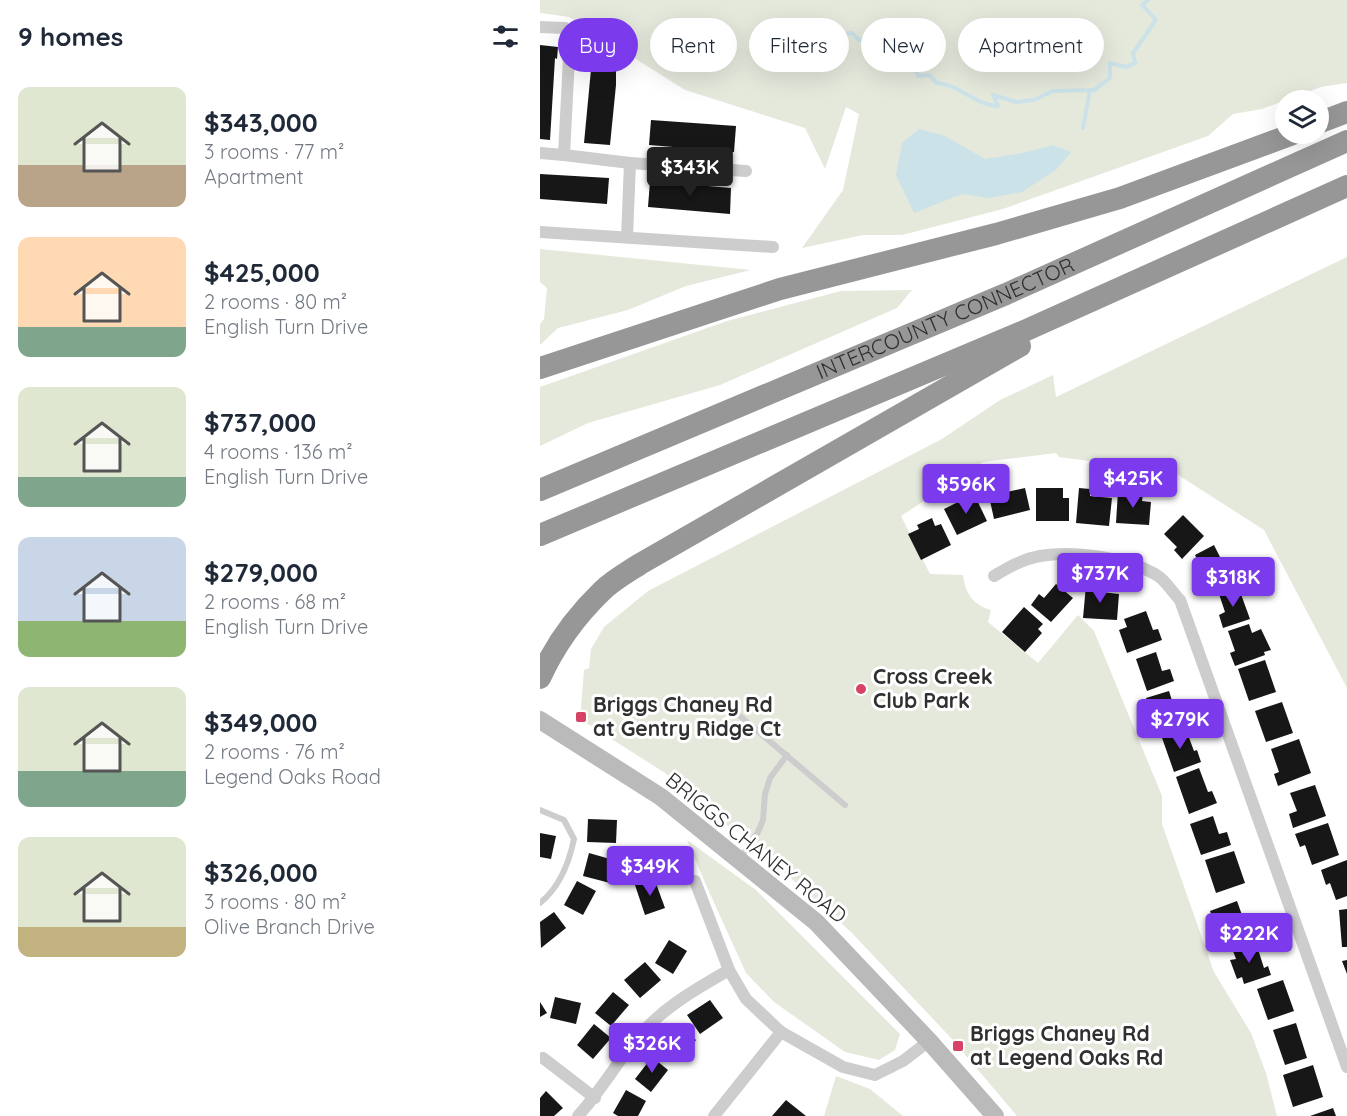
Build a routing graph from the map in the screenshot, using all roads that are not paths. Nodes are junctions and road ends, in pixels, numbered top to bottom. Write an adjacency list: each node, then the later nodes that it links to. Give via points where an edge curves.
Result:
1 (540, 27): 7 (street, via 565,28 570,38)
2 (1347, 112): 3 (highway)
3 (1329, 119)
4 (1275, 141): 15 (highway, via 1120,198 780,289)
5 (1347, 141): 16 (highway, INTERCOUNTY CONNECTOR, via 1006,294)
6 (540, 153): 7 (street)
7 (564, 155): 8 (street)
8 (630, 163): 9 (street); 12 (street)
9 (746, 171)
10 (1347, 186): 14 (highway, INTERCOUNTY CONNECTOR)
11 (540, 232): 12 (street)
12 (627, 237): 13 (street)
13 (773, 247)
14 (1130, 284): 17 (highway, INTERCOUNTY CONNECTOR); 19 (highway, via 640,564 603,590 576,619)
15 (540, 368)
16 (540, 490)
17 (540, 535)
18 (994, 576): 32 (street, via 1020,561 1043,555 1085,555 1126,561 1160,576 1179,600)
19 (540, 678)
20 (734, 711): 22 (lane)
21 (540, 720): 25 (main road, BRIGGS CHANEY ROAD, via 661,797)
22 (787, 755): 23 (lane); 25 (lane, via 770,778 763,820)
23 (845, 804)
24 (540, 810): 27 (lane, via 564,820 574,839 561,877)
25 (740, 860): 30 (main road, BRIGGS CHANEY ROAD, via 816,921)
26 (695, 881): 28 (street)
27 (540, 903)
28 (729, 970): 29 (street, via 746,999); 33 (street, via 687,994 654,1020)
29 (781, 1032): 30 (street, via 843,1067 875,1075 903,1061); 35 (street)
30 (929, 1041): 36 (main road, BRIGGS CHANEY ROAD)
31 (543, 1058): 33 (street)
32 (1347, 1067)
33 (595, 1098): 34 (street)
34 (578, 1116)
35 (714, 1116)
36 (995, 1116)

